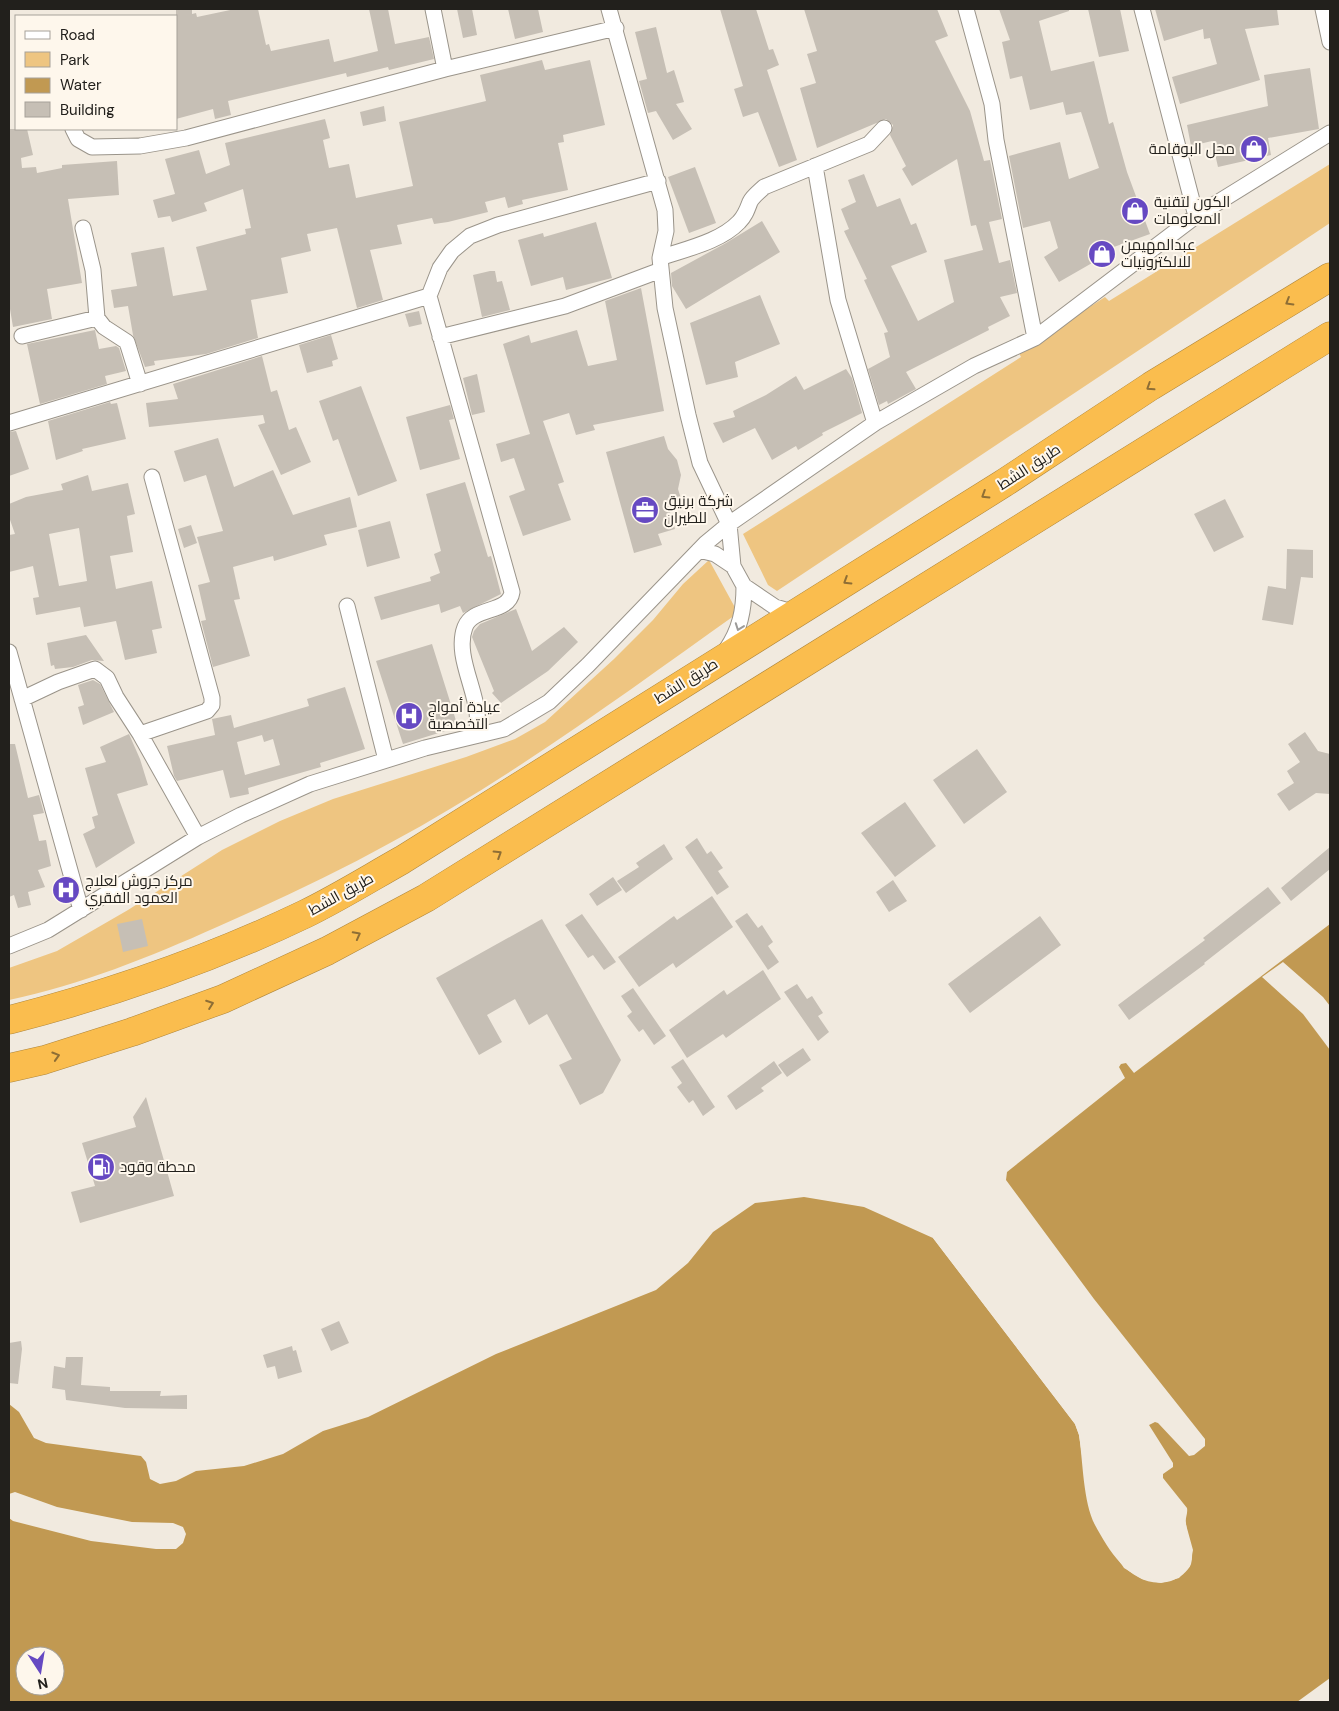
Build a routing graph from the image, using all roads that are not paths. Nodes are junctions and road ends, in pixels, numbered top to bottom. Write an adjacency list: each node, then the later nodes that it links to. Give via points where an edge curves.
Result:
1 (433, 9): 8 (street)
2 (609, 9): 6 (street)
3 (966, 9): 23 (street, via 992,104 996,140)
4 (1142, 9): 14 (street)
5 (1323, 9): 7 (street)
6 (616, 28): 8 (street); 13 (street)
7 (1330, 42)
8 (445, 68): 10 (street, via 186,138 140,146 92,148 78,139)
9 (884, 128): 12 (street, via 869,144)
10 (74, 130)
11 (1330, 133): 14 (street)
12 (815, 166): 16 (street, via 764,187 751,200 738,224); 26 (street, via 838,300)
13 (658, 181): 16 (street, via 666,224); 18 (street, via 498,224 470,236 452,251 440,268)
14 (1196, 216): 23 (street)
15 (83, 228): 19 (street, via 93,270)
16 (661, 264): 22 (street, via 565,306); 28 (street, via 666,308 700,463)
17 (1330, 276): 33 (highway, طريق الشط, one-way to 33)
18 (429, 296): 22 (street); 24 (street)
19 (97, 318): 20 (street); 24 (street, via 104,327 127,342)
20 (22, 336)
21 (1330, 336): 44 (highway, one-way to 21, via 44,1060 223,999 327,951 426,898)
22 (440, 337): 38 (street, via 512,592 507,603 476,615 464,629 462,649 477,712)
23 (1036, 338): 26 (street, via 974,366)
24 (140, 384): 25 (street)
25 (9, 423)
26 (875, 423): 28 (street)
27 (152, 477): 37 (street, via 212,705 207,711)
28 (729, 524): 29 (street); 30 (street)
29 (699, 550): 30 (street, via 715,554); 38 (street, via 549,702 504,728)
30 (733, 566): 31 (street)
31 (744, 586): 33 (street, via 775,607); 35 (street, one-way to 35, via 739,627 727,650)
32 (347, 606): 39 (street)
33 (795, 613): 35 (highway, طريق الشط)
34 (9, 652): 36 (street)
35 (716, 662): 43 (highway, طريق الشط, via 402,860 307,913 163,972)
36 (17, 698): 37 (street, via 95,669 107,678); 41 (street)
37 (140, 734): 40 (street)
38 (477, 735): 39 (street)
39 (386, 760): 40 (street, via 310,784)
40 (198, 837): 41 (street)
41 (81, 910): 42 (street, via 48,930)
42 (9, 946)
43 (9, 1020)
44 (9, 1068)

